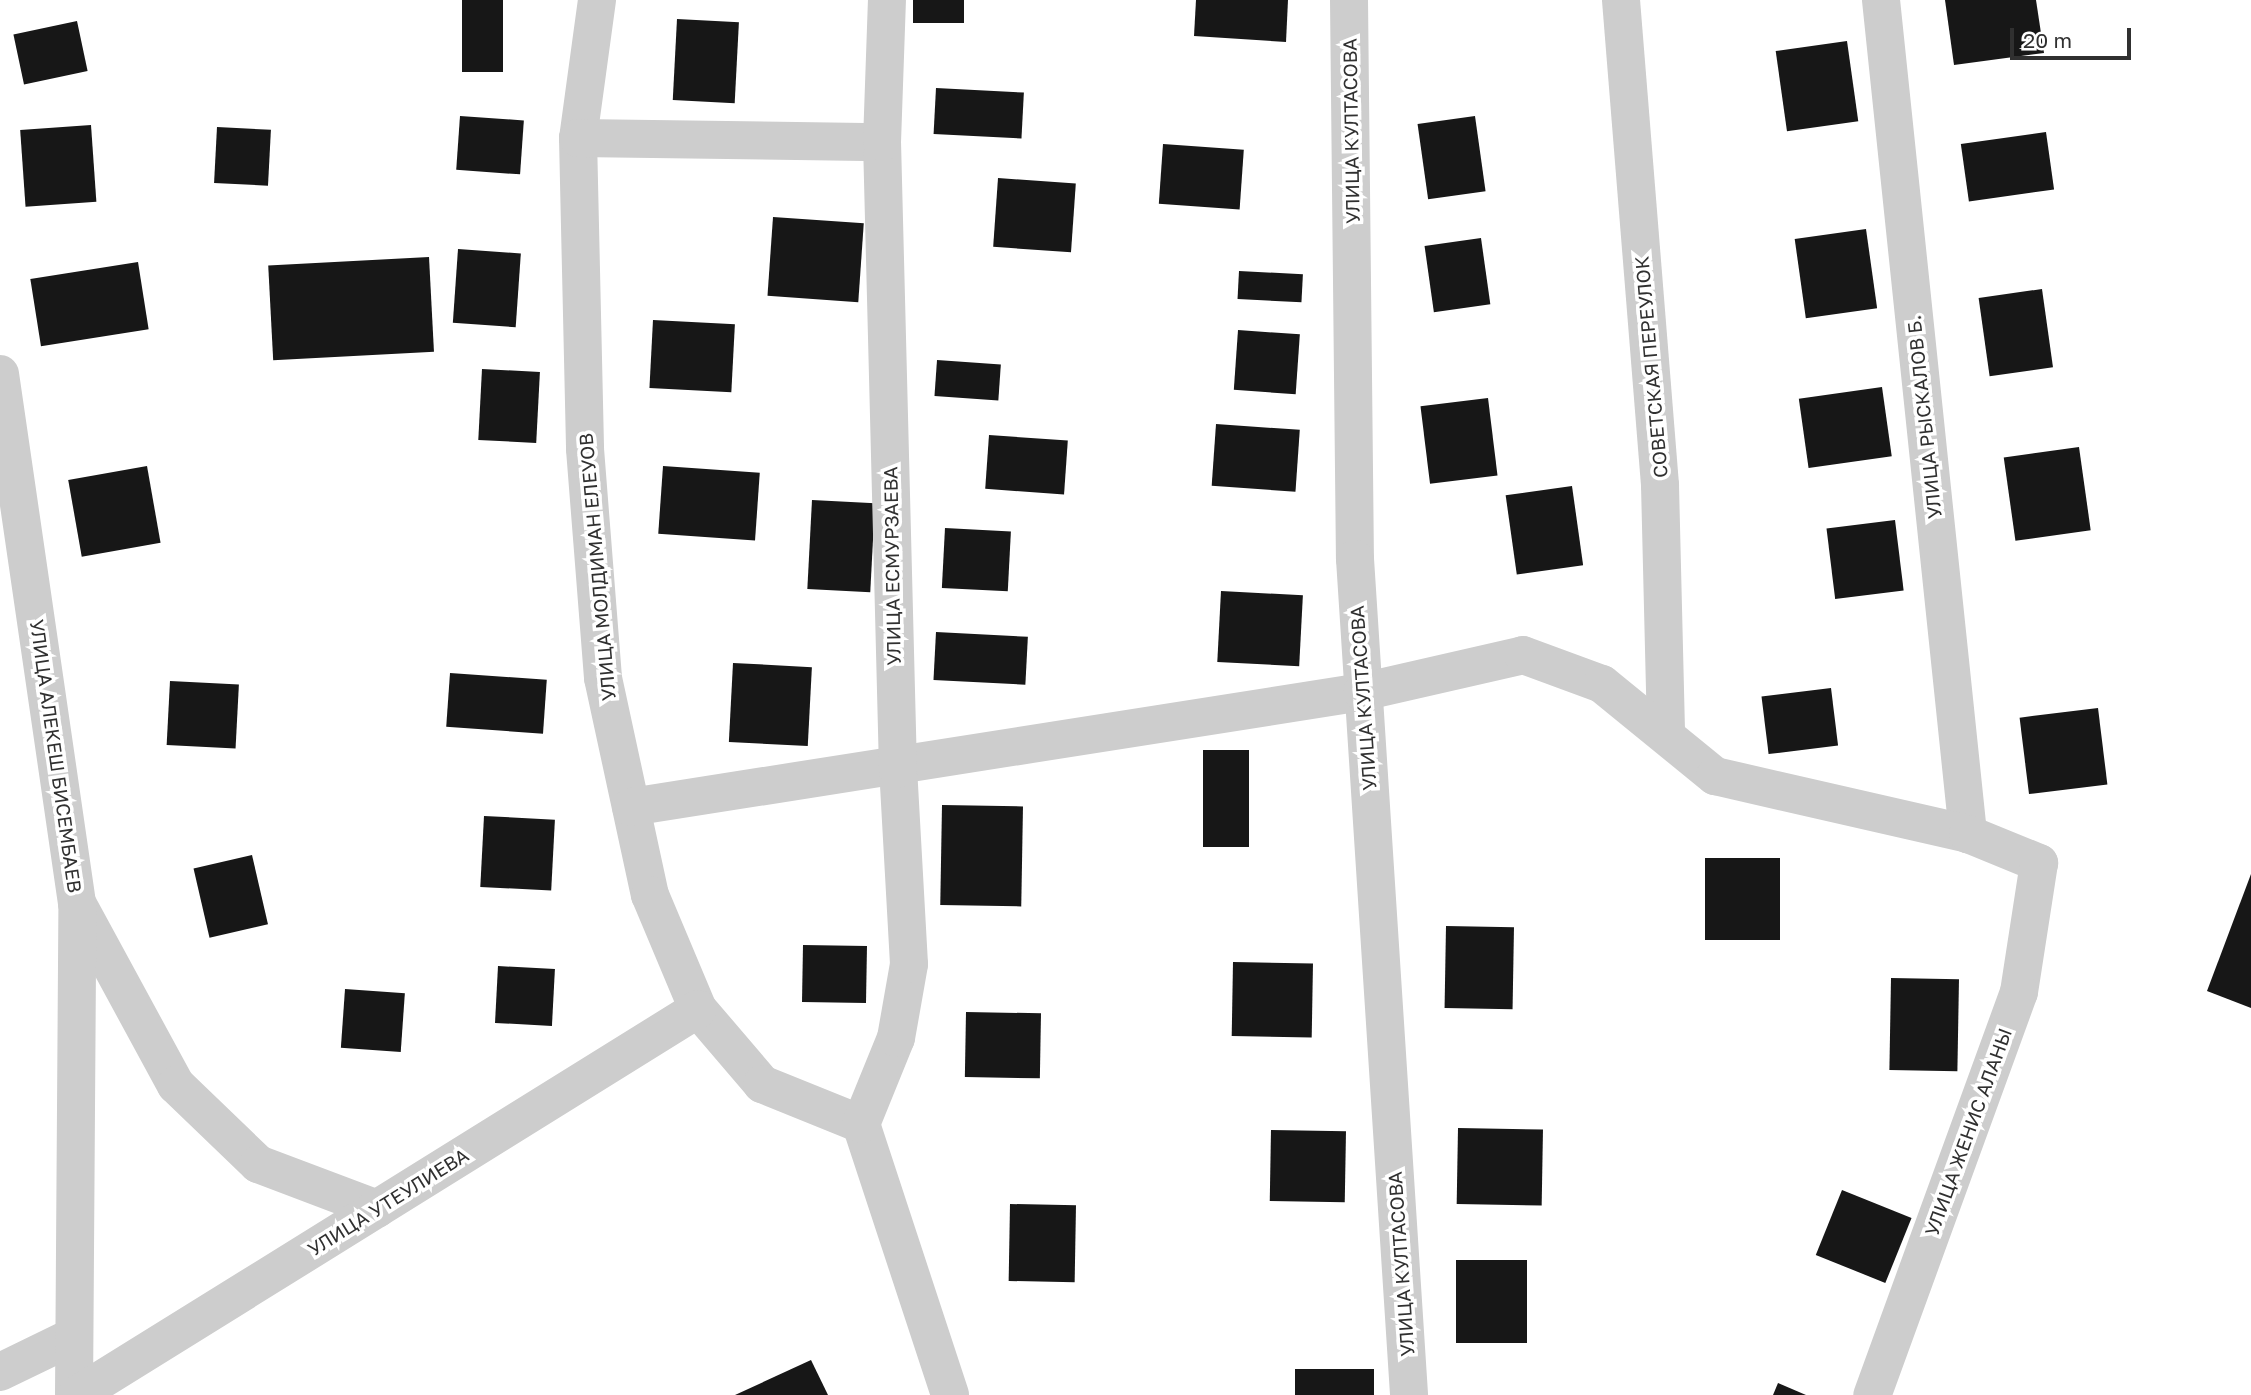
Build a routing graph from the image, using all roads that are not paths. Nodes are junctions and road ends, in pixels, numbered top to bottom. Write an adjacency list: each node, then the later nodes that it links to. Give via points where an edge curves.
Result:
1 (597, 0): 6 (street, УЛИЦА МОЛДИМАН ЕЛЕУОВ)
2 (887, 0): 7 (street, УЛИЦА ЕСМУРЗАЕВА)
3 (1349, 0): 9 (street, УЛИЦА КУЛТАСОВА, via 1354,559)
4 (1621, 0): 10 (street, СОВЕТСКАЯ ПЕРЕУЛОК, via 1660,485)
5 (1881, 0): 13 (street, УЛИЦА РЫСКАЛОВ Б.)
6 (578, 138): 7 (street); 12 (street, УЛИЦА МОЛДИМАН ЕЛЕУОВ, via 584,449 603,678)
7 (882, 142): 11 (street, УЛИЦА ЕСМУРЗАЕВА)
8 (0, 374): 14 (street, УЛИЦА АЛЕКЕШ БИСЕМБАЕВ)
9 (1362, 692): 10 (street, via 1523,655 1602,684); 11 (street); 22 (street, УЛИЦА КУЛТАСОВА)
10 (1666, 735): 13 (street, via 1715,776)
11 (898, 769): 12 (street); 16 (street, УЛИЦА ЕСМУРЗАЕВА, via 909,964 896,1038)
12 (631, 807): 15 (street, УЛИЦА МОЛДИМАН ЕЛЕУОВ, via 650,895)
13 (1968, 834): 23 (street, УЛИЦА ЖЕНИС АЛАНЫ, via 2039,863 2019,992)
14 (77, 903): 17 (street, УЛИЦА АЛЕКЕШ БИСЕМБАЕВ, via 176,1085 258,1164); 18 (street)
15 (698, 1009): 16 (street, УЛИЦА МОЛДИМАН ЕЛЕУОВ, via 762,1084); 17 (street, УЛИЦА УТЕУЛИЕВА)
16 (861, 1124): 21 (street)
17 (377, 1209): 20 (street, УЛИЦА УТЕУЛИЕВА)
18 (72, 1337): 19 (street); 20 (street)
19 (0, 1372)
20 (76, 1395)
21 (950, 1395)
22 (1409, 1395)
23 (1872, 1395)

